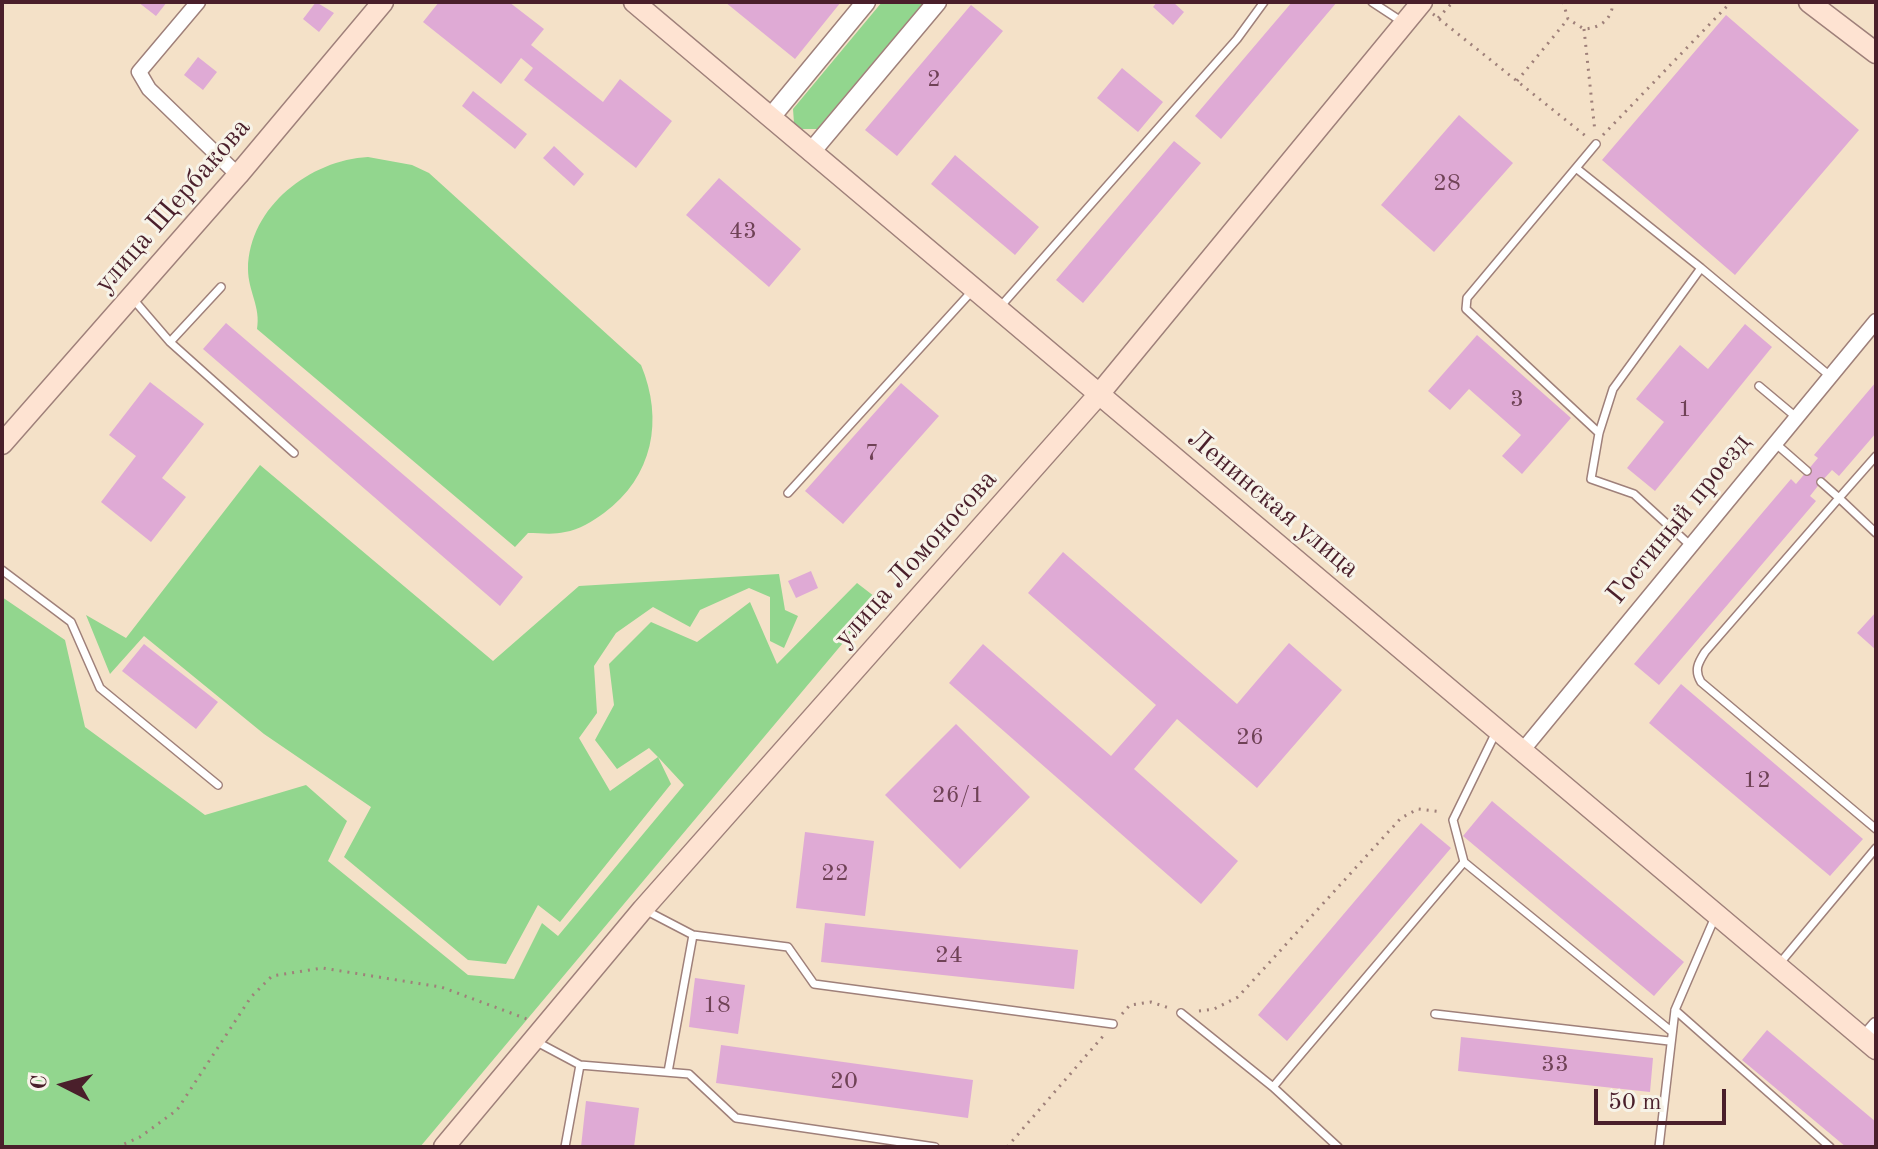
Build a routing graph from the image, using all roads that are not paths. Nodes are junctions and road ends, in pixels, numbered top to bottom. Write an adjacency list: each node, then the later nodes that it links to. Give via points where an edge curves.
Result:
1 (198, 2): 16 (street, via 139,72 149,89)
2 (383, 2): 16 (main road, улица Щербакова)
3 (634, 2): 12 (main road, Ленинская улица)
4 (866, 2): 12 (street)
5 (937, 2): 14 (street)
6 (1264, 2): 21 (lane)
7 (1372, 2): 10 (lane)
8 (1809, 2): 11 (main road)
9 (1422, 3): 10 (main road, улица Ломоносова)
10 (1406, 24): 26 (main road, улица Ломоносова)
11 (1876, 53)
12 (771, 117): 14 (main road, Ленинская улица)
13 (1596, 144): 15 (lane)
14 (811, 152): 19 (main road, Ленинская улица)
15 (1576, 168): 17 (lane); 28 (lane, via 1467,298 1466,309)
16 (238, 175): 20 (main road, улица Щербакова)
17 (1701, 268): 24 (lane); 28 (lane, via 1613,389)
18 (221, 287): 23 (lane)
19 (975, 288): 21 (main road, Ленинская улица); 35 (lane)
20 (131, 297): 23 (lane); 30 (main road, улица Щербакова)
21 (999, 309): 26 (main road, Ленинская улица)
22 (1876, 321): 24 (street, Гостиный проезд)
23 (170, 342): 31 (lane)
24 (1830, 376): 27 (street, Гостиный проезд)
25 (1759, 386): 27 (lane)
26 (1100, 393): 40 (main road, Ленинская улица); 46 (main road, улица Ломоносова)
27 (1796, 417): 29 (street, Гостиный проезд)
28 (1599, 433): 38 (lane, via 1591,479 1634,494)
29 (1775, 443): 33 (lane); 38 (street, Гостиный проезд)
30 (2, 444)
31 (294, 453)
32 (1876, 456): 36 (lane)
33 (1807, 471)
34 (1821, 482): 36 (lane)
35 (788, 493)
36 (1839, 498): 37 (lane); 43 (lane, via 1705,652 1697,675)
37 (1876, 533)
38 (1691, 546): 41 (street, Гостиный проезд)
39 (2, 570): 42 (lane, via 71,622 100,688)
40 (1497, 730): 41 (main road, Ленинская улица); 45 (lane, via 1453,820)
41 (1522, 751): 47 (main road, Ленинская улица)
42 (218, 785)
43 (1876, 829)
44 (1876, 848): 49 (lane)
45 (1464, 862): 54 (lane); 60 (lane)
46 (643, 909): 48 (lane); 55 (main road, улица Ломоносова)
47 (1716, 915): 49 (main road, Ленинская улица); 50 (lane)
48 (693, 935): 53 (lane, via 788,947 814,984); 59 (lane)
49 (1777, 966): 56 (main road, Ленинская улица)
50 (1675, 1010): 54 (lane); 66 (lane)
51 (1181, 1013): 60 (lane)
52 (1435, 1014): 57 (lane)
53 (1113, 1024)
54 (1671, 1031): 57 (lane)
55 (539, 1033): 58 (lane); 61 (main road, улица Ломоносова)
56 (1872, 1037)
57 (1669, 1041): 65 (lane)
58 (580, 1065): 59 (lane); 62 (lane)
59 (668, 1072): 63 (lane, via 689,1074 736,1118)
60 (1273, 1087): 64 (lane)
61 (444, 1147)
62 (565, 1147)
63 (935, 1147)
64 (1338, 1147)
65 (1659, 1147)
66 (1830, 1147)

